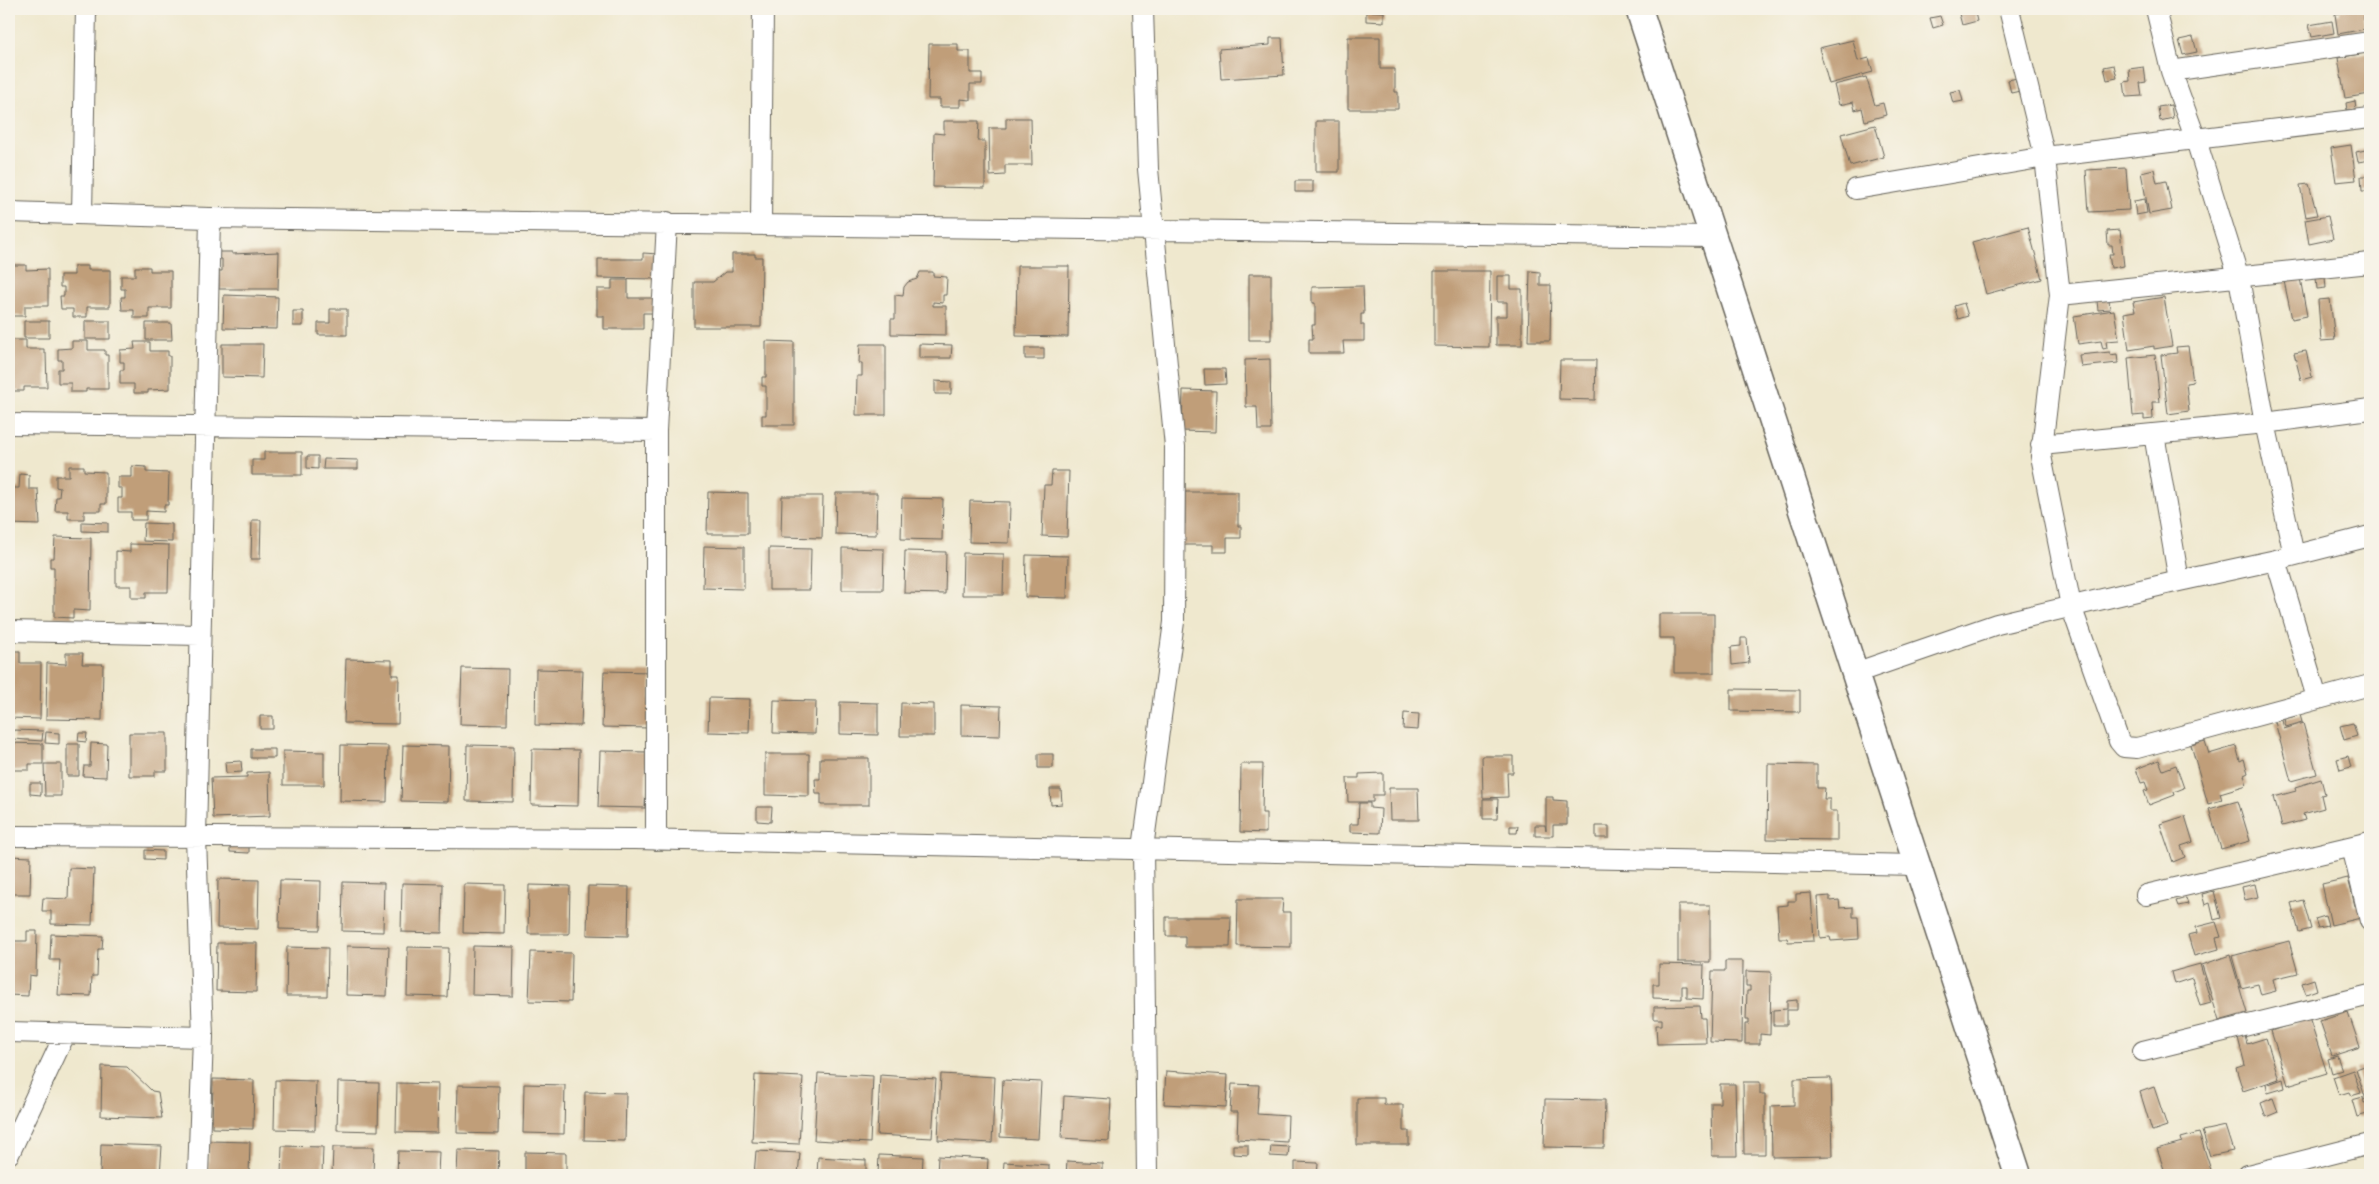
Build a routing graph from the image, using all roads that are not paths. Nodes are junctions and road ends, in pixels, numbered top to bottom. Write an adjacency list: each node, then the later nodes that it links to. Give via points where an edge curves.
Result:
1 (86, 9): 14 (street)
2 (763, 9): 17 (street)
3 (1143, 9): 18 (street, via 1148,169)
4 (1639, 9): 19 (street)
5 (2009, 9): 11 (street)
6 (2156, 9): 8 (street)
7 (2370, 42): 8 (street)
8 (2171, 71): 10 (street)
9 (2370, 118): 10 (street)
10 (2196, 140): 11 (street); 21 (street)
11 (2045, 157): 12 (street); 22 (street)
12 (1856, 189)
13 (9, 212): 14 (street)
14 (82, 213): 15 (street)
15 (210, 218): 16 (street); 26 (street)
16 (668, 222): 17 (street); 27 (street)
17 (761, 223): 18 (street)
18 (1155, 229): 19 (street); 43 (street, via 1175,446 1174,622)
19 (1713, 237): 36 (street)
20 (2370, 263): 21 (street)
21 (2239, 278): 22 (street); 24 (street)
22 (2060, 295): 29 (street, via 2050,395)
23 (2370, 409): 24 (street)
24 (2265, 423): 28 (street); 31 (street)
25 (9, 424): 26 (street)
26 (205, 427): 27 (street); 35 (street)
27 (656, 431): 41 (street)
28 (2154, 434): 29 (street); 32 (street)
29 (2041, 446): 33 (street)
30 (2370, 536): 31 (street)
31 (2285, 558): 32 (street); 38 (street)
32 (2179, 580): 33 (street)
33 (2071, 606): 36 (street, via 1997,624); 38 (street, via 2119,741 2124,747 2137,748)
34 (9, 632): 35 (street)
35 (200, 635): 40 (street)
36 (1855, 673): 44 (street)
37 (2370, 685): 38 (street)
38 (2317, 698)
39 (9, 836): 40 (street)
40 (196, 838): 41 (street); 50 (street)
41 (656, 840): 43 (street)
42 (2361, 845): 45 (street); 46 (street)
43 (1142, 848): 44 (street); 56 (street)
44 (1917, 865): 57 (street)
45 (2146, 895)
46 (2370, 921)
47 (2370, 995): 51 (street)
48 (9, 1032): 49 (street)
49 (65, 1034): 50 (street); 53 (street)
50 (203, 1037): 55 (street)
51 (2142, 1051)
52 (2370, 1144): 54 (street)
53 (9, 1154)
54 (2261, 1173)
55 (198, 1175)
56 (1147, 1175)
57 (2018, 1175)

